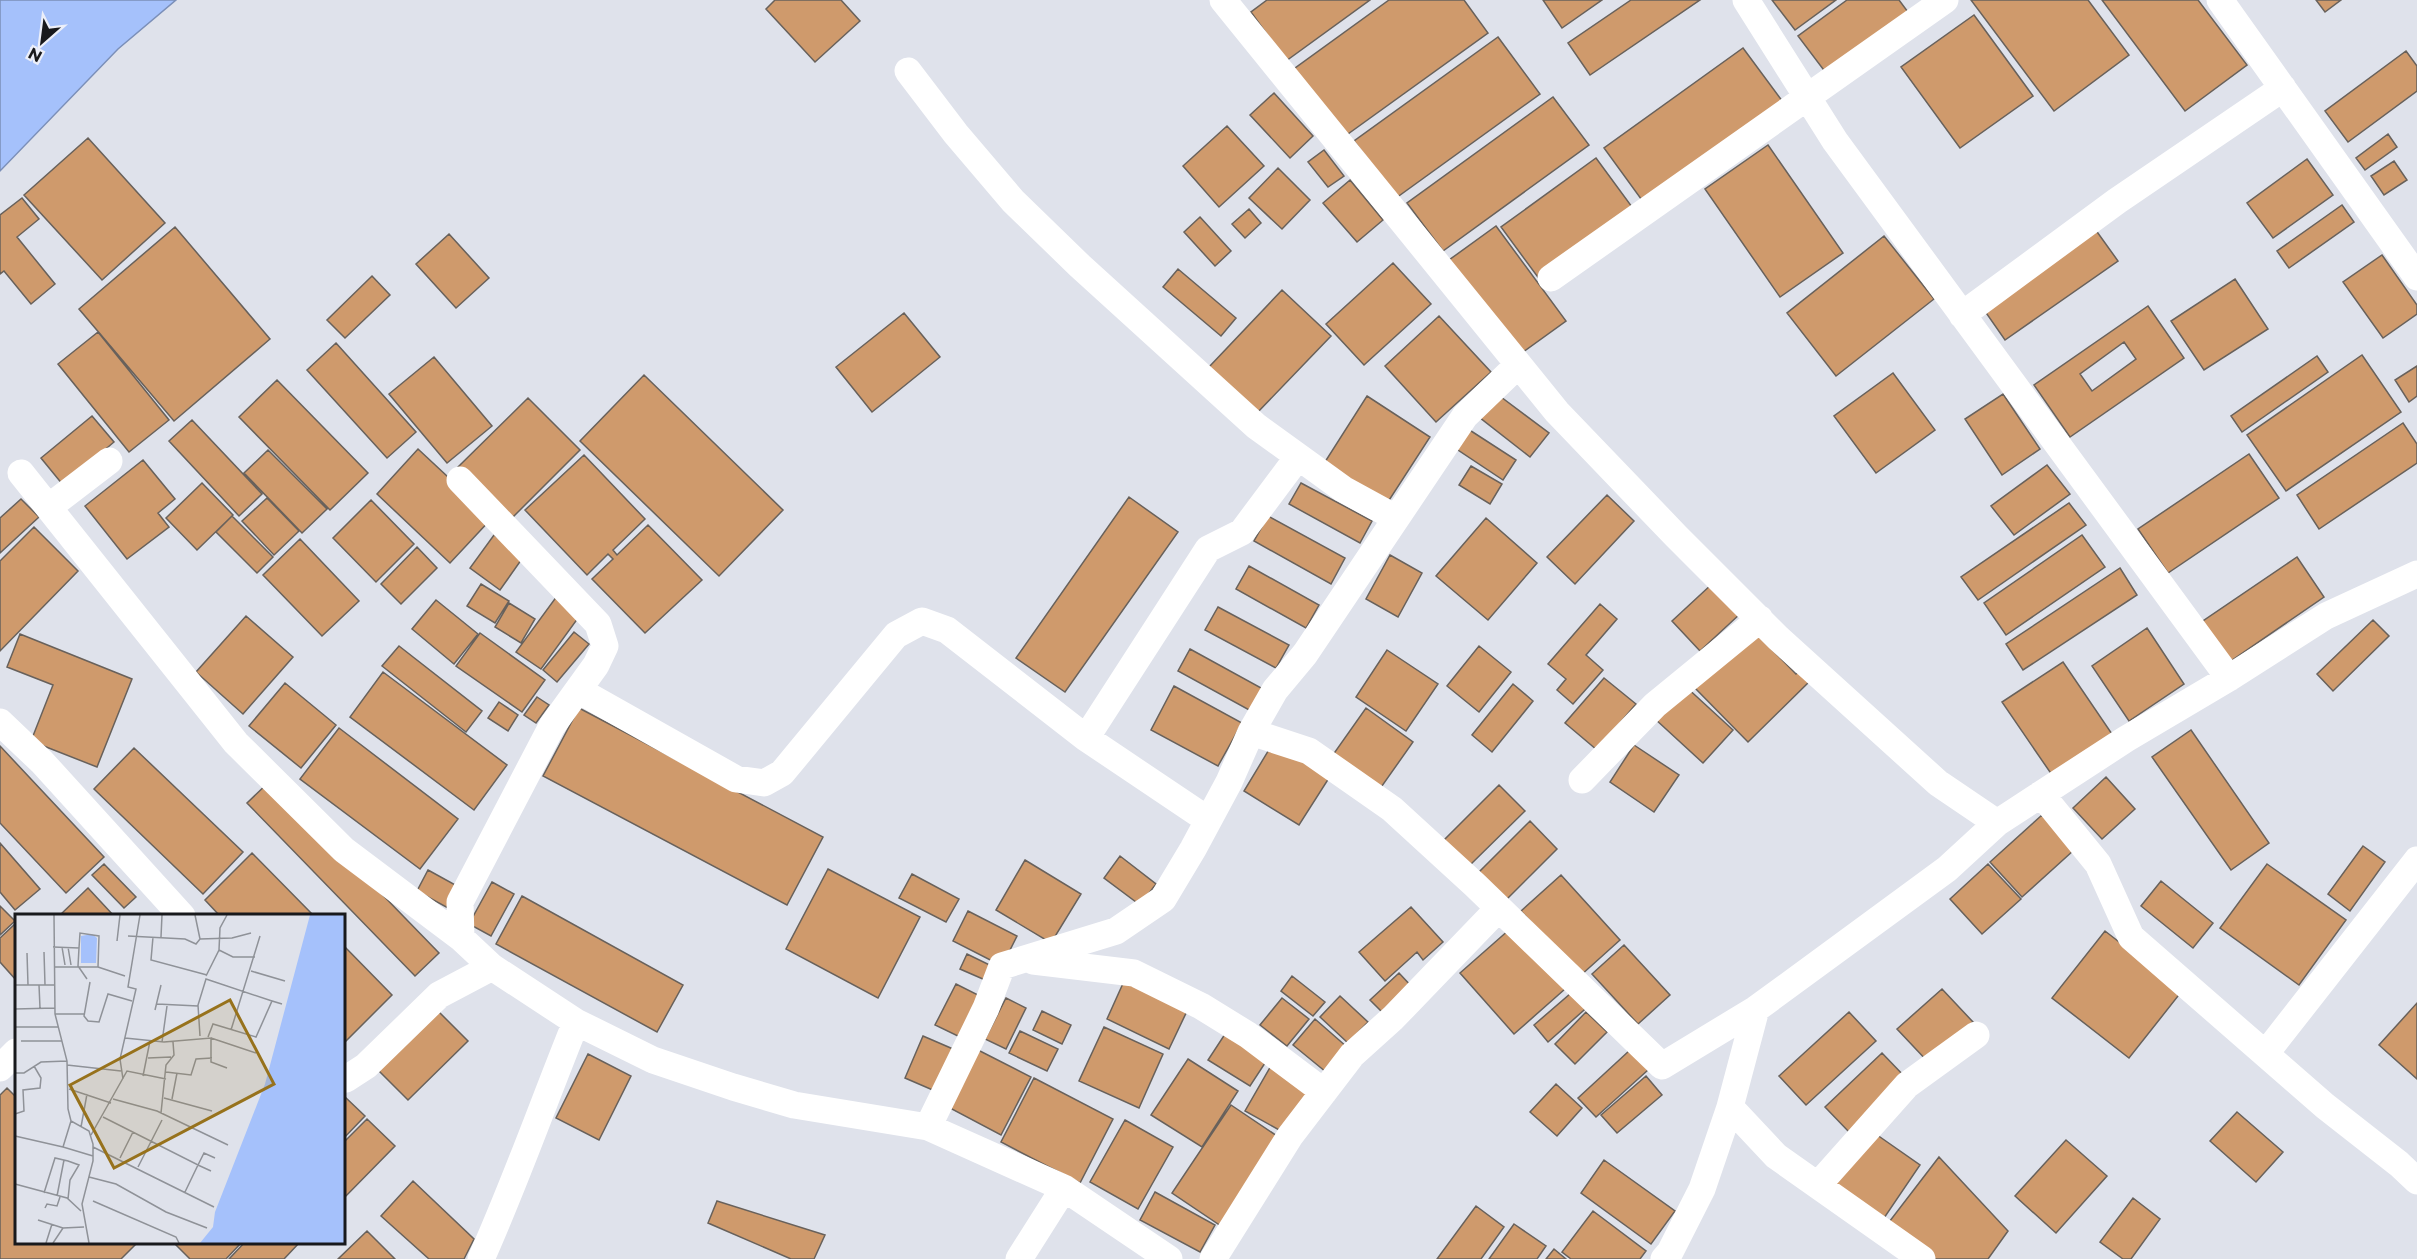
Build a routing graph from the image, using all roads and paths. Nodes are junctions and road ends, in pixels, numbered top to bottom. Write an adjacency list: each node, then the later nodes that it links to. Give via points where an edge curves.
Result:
1 (1223, 0): 11 (street)
2 (1746, 0): 7 (street)
3 (1945, 0): 7 (street)
4 (2220, 0): 6 (street)
5 (908, 71): 12 (street, via 1013,201 1256,426)
6 (2283, 88): 8 (street); 10 (street, via 2117,201)
7 (1807, 96): 9 (street); 10 (street, via 1835,141)
8 (2417, 277)
9 (1551, 278)
10 (1962, 315): 20 (street)
11 (1518, 365): 17 (street, via 1465,416); 19 (street, via 1557,412)
12 (1298, 457): 17 (street, via 1343,489); 24 (street, via 1242,532 1208,549)
13 (109, 461): 16 (street)
14 (21, 472): 16 (street)
15 (460, 480): 21 (street, via 598,624 605,646)
16 (49, 507): 32 (street, via 236,743 344,850)
17 (1396, 518): 23 (street, via 1305,654 1275,690)
18 (2417, 574): 20 (street, via 2326,616)
19 (1760, 619): 25 (street, via 1655,705); 28 (street, via 1938,783)
20 (2229, 678): 26 (street)
21 (578, 690): 24 (street, via 736,779 764,783 782,773 897,635 922,621 947,630); 32 (street, via 552,726 460,902)
22 (0, 722): 31 (street, via 42,762)
23 (1251, 732): 27 (street); 30 (street, via 1309,751 1392,809)
24 (1086, 738): 27 (street)
25 (1582, 780)
26 (2041, 794): 28 (street); 39 (street, via 2098,864 2131,938)
27 (1208, 820): 33 (street, via 1163,899 1116,931)
28 (1997, 823): 35 (street, via 1947,869)
29 (2417, 860): 39 (street)
30 (1498, 909): 35 (street, via 1662,1066); 42 (street, via 1352,1055)
31 (170, 911)
32 (461, 938): 34 (street)
33 (1020, 960): 42 (street, via 1134,973 1229,1023); 44 (street, via 1002,966 986,1008)
34 (492, 967): 36 (street); 41 (street, via 439,996 366,1066)
35 (1756, 1009): 43 (street)
36 (576, 1022): 44 (street, via 653,1060 733,1088 794,1105); 48 (street)
37 (1976, 1035): 46 (street, via 1907,1085)
38 (15, 1053): 40 (street)
39 (2266, 1053): 45 (street)
40 (0, 1068)
41 (345, 1078)
42 (1324, 1092): 51 (street, via 1290,1136)
43 (1730, 1107): 46 (street, via 1776,1156); 52 (street, via 1702,1189)
44 (928, 1127): 47 (street)
45 (2417, 1181)
46 (1818, 1185): 53 (street)
47 (1064, 1188): 49 (street); 50 (street)
48 (481, 1259)
49 (1019, 1259)
50 (1169, 1259)
51 (1213, 1259)
52 (1664, 1259)
53 (1922, 1259)

